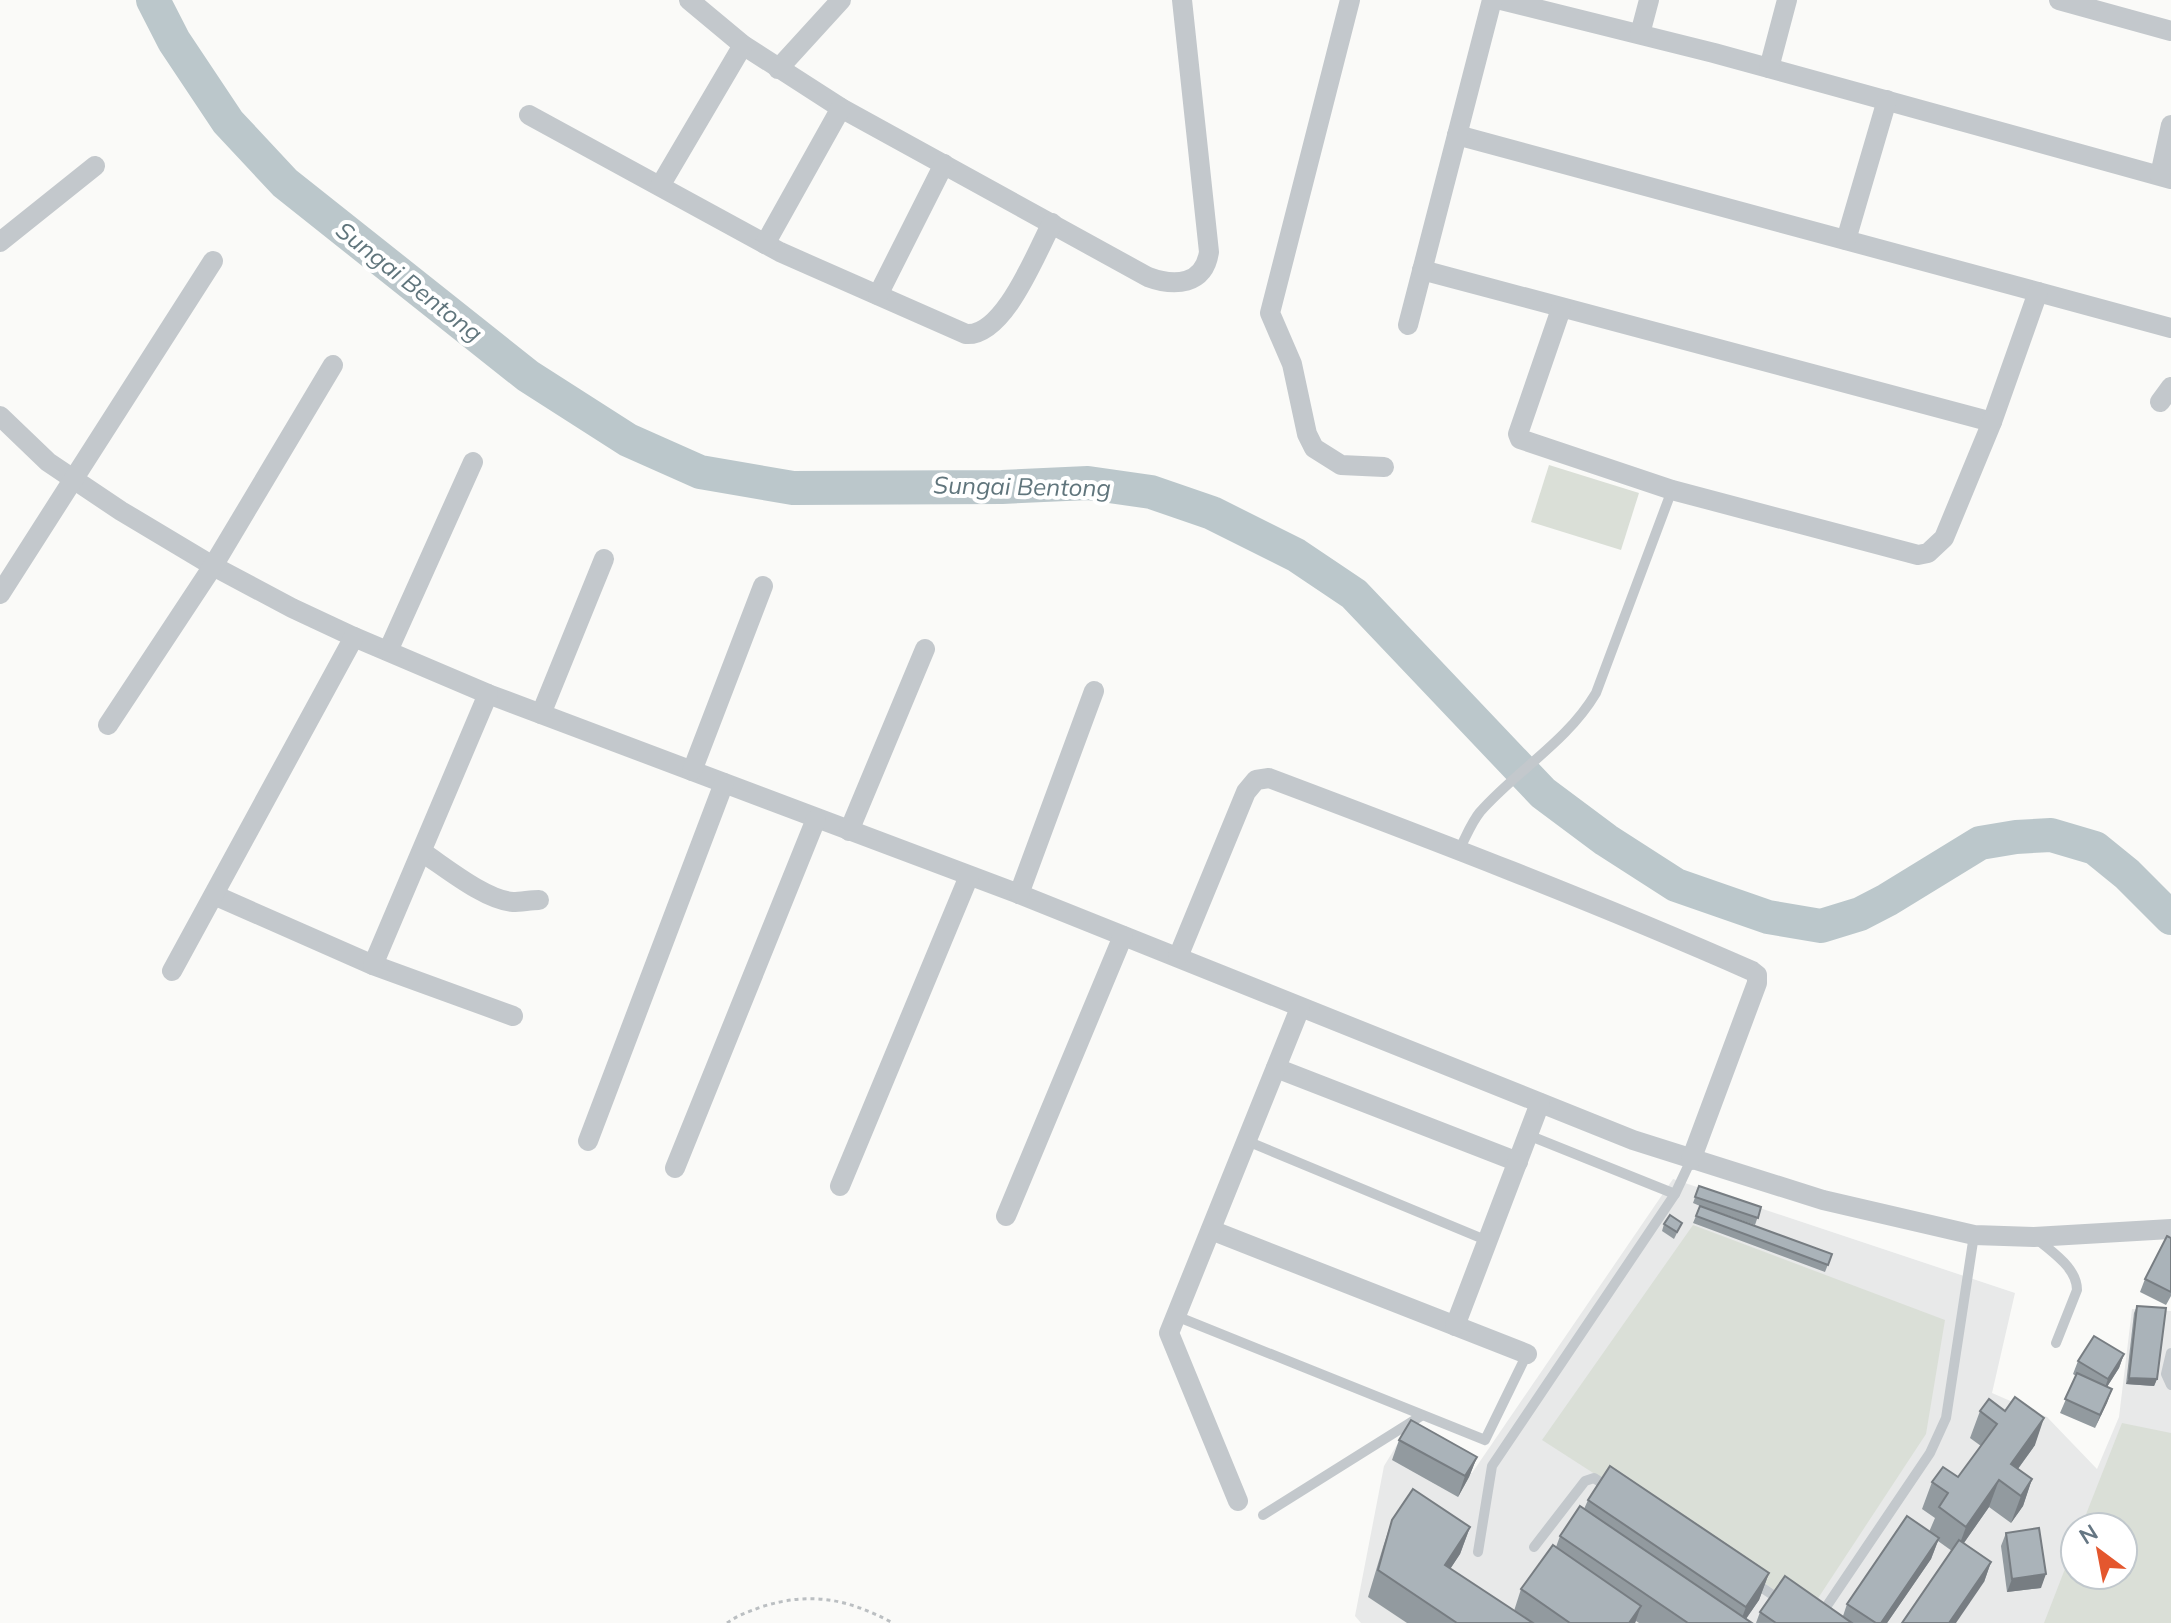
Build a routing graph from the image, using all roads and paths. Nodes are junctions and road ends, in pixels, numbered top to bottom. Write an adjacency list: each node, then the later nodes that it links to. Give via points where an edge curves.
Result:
1 (689, 0): 12 (street)
2 (841, 0): 14 (street)
3 (1182, 0): 24 (street, via 1208,262 1198,277 1162,282)
4 (1350, 0): 39 (street, via 1270,313 1292,364 1314,448 1341,465)
5 (1492, 0): 19 (street)
6 (1501, 0): 11 (street)
7 (1649, 0): 11 (street)
8 (1787, 0): 13 (street)
9 (2059, 0): 10 (street)
10 (2171, 31)
11 (1640, 34): 13 (street)
12 (743, 45): 14 (street); 23 (street)
13 (1769, 68): 15 (street)
14 (778, 69): 16 (street)
15 (1887, 100): 22 (street); 25 (street)
16 (841, 108): 20 (street); 27 (street)
17 (529, 115): 23 (street)
18 (2171, 125): 22 (street)
19 (1457, 135): 25 (street); 29 (street)
20 (944, 164): 24 (street); 31 (street)
21 (95, 166): 26 (street)
22 (2165, 177)
23 (660, 186): 27 (street)
24 (1052, 223): 31 (street, via 1004,312 979,333 959,332)
25 (1846, 240): 30 (street)
26 (0, 242)
27 (765, 244): 31 (street)
28 (213, 261): 40 (street)
29 (1422, 270): 32 (street); 33 (street)
30 (2038, 292): 34 (street); 37 (street)
31 (878, 295)
32 (1561, 309): 37 (street); 41 (street, via 1517,435)
33 (1408, 325)
34 (2171, 328)
35 (333, 365): 43 (street)
36 (0, 416): 40 (street)
37 (1992, 422): 41 (street, via 1944,538 1928,553 1918,555)
38 (473, 462): 48 (street)
39 (1384, 467)
40 (74, 481): 43 (street); 45 (street)
41 (1672, 490): 57 (lane, via 1585,712 1479,814)
42 (604, 559): 51 (street)
43 (213, 566): 46 (street); 52 (street)
44 (763, 586): 53 (street)
45 (0, 594)
46 (354, 637): 48 (street); 61 (street)
47 (925, 649): 56 (street)
48 (388, 651): 50 (street)
49 (1094, 691): 60 (street)
50 (488, 694): 51 (street); 58 (street)
51 (541, 714): 53 (street)
52 (108, 725)
53 (692, 771): 54 (street)
54 (724, 783): 55 (street); 72 (street)
55 (816, 819): 56 (street); 76 (street)
56 (849, 831): 59 (street)
57 (1459, 850): 64 (street, via 1269,778 1256,780 1246,792); 74 (street, via 1755,973 1757,983)
58 (422, 852): 62 (street, via 509,902); 65 (street)
59 (969, 876): 60 (street); 77 (street)
60 (1019, 894): 63 (street)
61 (214, 895): 65 (street); 66 (street)
62 (539, 900)
63 (1123, 936): 64 (street); 79 (street)
64 (1178, 957): 67 (street)
65 (373, 965): 68 (street)
66 (172, 971)
67 (1300, 1008): 69 (street); 70 (street)
68 (513, 1016)
69 (1276, 1068): 73 (street); 75 (street)
70 (1540, 1103): 71 (street); 74 (street)
71 (1528, 1135): 75 (street); 78 (lane)
72 (588, 1141)
73 (1247, 1141): 81 (street); 84 (lane)
74 (1691, 1160): 78 (lane); 82 (street, via 1823,1200)
75 (1518, 1162): 84 (street)
76 (675, 1168)
77 (840, 1186)
78 (1675, 1194): 96 (lane, via 1492,1466)
79 (1006, 1216)
80 (2171, 1229): 83 (street)
81 (1211, 1230): 85 (street); 86 (street)
82 (1974, 1235): 83 (street); 99 (lane, via 1946,1418 1930,1453 1823,1613)
83 (2034, 1237): 87 (lane, via 2066,1265 2077,1283)
84 (1488, 1241): 86 (street)
85 (1176, 1316): 91 (lane); 93 (street, via 1169,1333)
86 (1455, 1326): 89 (street)
87 (2056, 1343)
88 (2171, 1353): 90 (lane, via 2166,1374)
89 (1527, 1354): 91 (lane, via 1485,1440)
90 (2171, 1385)
91 (1422, 1415): 94 (lane)
92 (1620, 1494): 95 (lane, via 1594,1478 1585,1481)
93 (1238, 1501)
94 (1263, 1515)
95 (1534, 1547)
96 (1478, 1552)
97 (1746, 1577): 98 (lane)
98 (1797, 1611)
99 (1810, 1619)
100 (727, 1623): 101 (path, via 777,1602 816,1597 863,1607)
101 (893, 1623)

